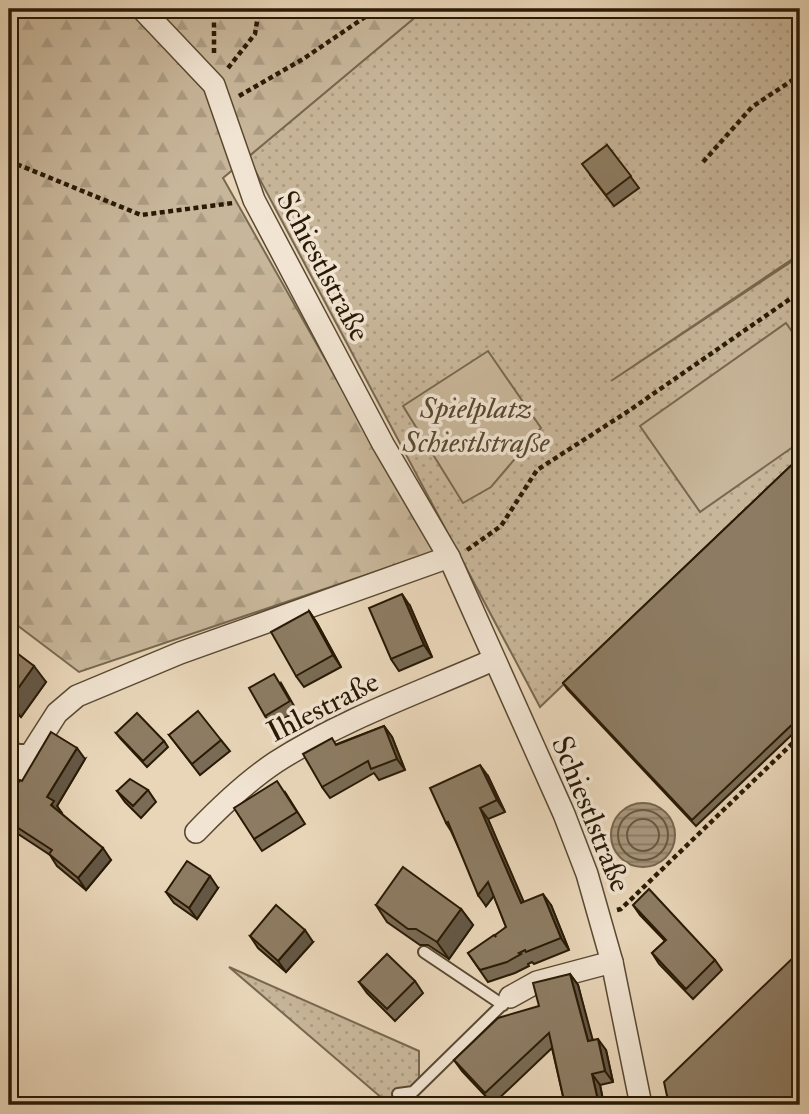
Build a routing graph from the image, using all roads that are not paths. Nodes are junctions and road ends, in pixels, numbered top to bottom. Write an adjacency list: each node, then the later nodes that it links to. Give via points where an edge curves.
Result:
1 (142, 9): 2 (street, Schiestlstraße, via 217,95 254,200 383,444)
2 (449, 557): 3 (street, Schiestlstraße); 5 (street, via 180,653 77,696 57,713)
3 (493, 660): 7 (street, Ihlestraße, via 340,727 275,763 226,801); 9 (street, Schiestlstraße, via 564,814)
4 (9, 744): 5 (lane, via 18,750)
5 (33, 750): 6 (street)
6 (9, 788)
7 (196, 832)
8 (424, 953): 10 (lane)
9 (612, 962): 10 (street, via 537,982); 12 (street, Schiestlstraße)
10 (507, 1001): 11 (lane, via 413,1092)
11 (398, 1094)
12 (641, 1105)

